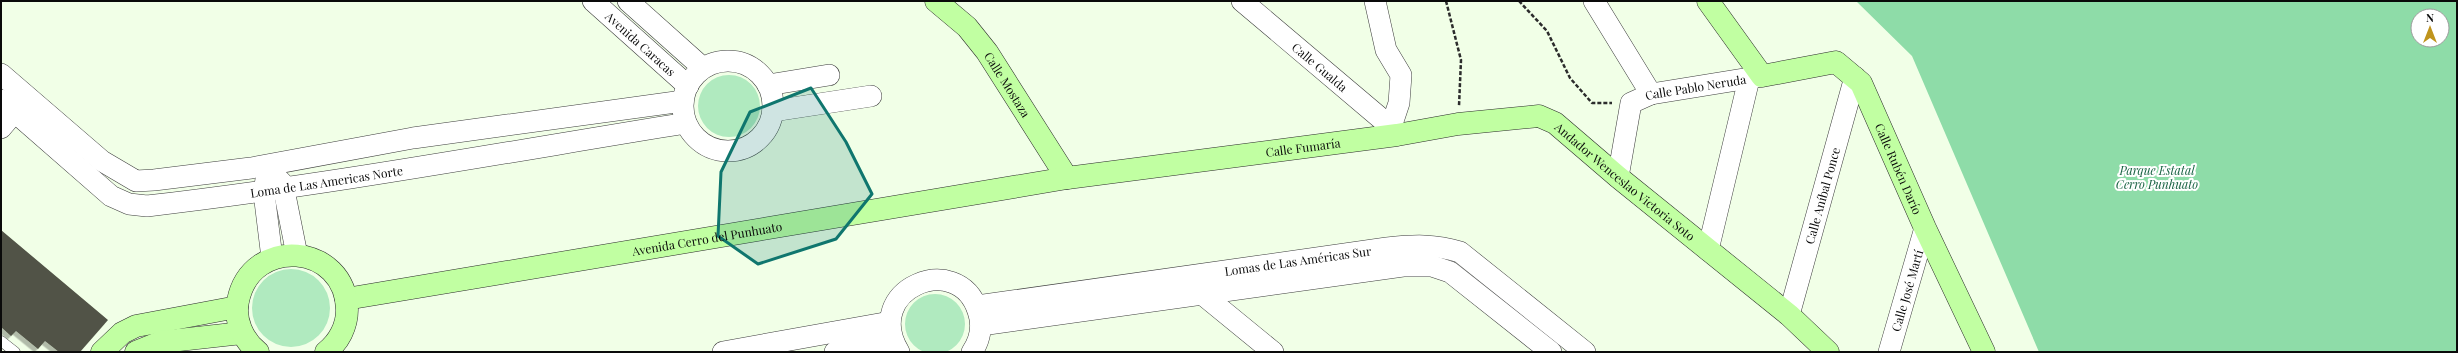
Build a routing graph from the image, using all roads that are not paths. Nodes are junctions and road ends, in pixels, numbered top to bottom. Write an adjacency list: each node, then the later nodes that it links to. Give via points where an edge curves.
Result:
1 (593, 1): 14 (street, Avenida Caracas)
2 (628, 1): 8 (street, Avenida Caracas)
3 (936, 1): 27 (street, Calle Mostaza, via 967,27 987,52)
4 (1242, 1): 22 (street, Calle Gualda)
5 (1375, 1): 22 (street, via 1386,50 1401,75)
6 (1594, 1): 15 (street)
7 (1708, 1): 11 (street)
8 (703, 68): 13 (street, via 727,61 740,62 756,71); 14 (street)
9 (1, 74): 17 (street, Loma de Las Americas Norte)
10 (829, 75): 13 (street)
11 (1755, 77): 12 (street, Calle Rubén Darío, via 1836,62); 15 (street, Calle Pablo Neruda); 30 (street, Andador Wenceslao Victoria Soto)
12 (1856, 77): 29 (street, Calle Rubén Darío, via 1887,139); 38 (street, Calle Aníbal Ponce)
13 (768, 85): 18 (street, via 773,98)
14 (685, 94): 20 (street); 23 (street)
15 (1651, 94): 25 (street, Calle Pablo Neruda, via 1631,103)
16 (870, 96): 18 (street)
17 (14, 103): 21 (street); 26 (street, Loma de Las Americas Norte, via 136,181); 26 (street, Loma de Las Americas Norte, via 111,196 129,204 147,206)
18 (773, 111): 20 (street, via 769,125 761,137 749,146 735,150 720,150 706,145 694,136)
19 (1539, 116): 22 (street, Calle Fumaría); 25 (street, Andador Wenceslao Victoria Soto, via 1555,123)
20 (686, 123): 24 (street, Loma de Las Americas Norte)
21 (1, 128)
22 (1394, 130): 27 (street, Calle Fumaría)
23 (413, 138): 24 (street); 26 (street, via 296,159)
24 (416, 166): 28 (street, Loma de Las Americas Norte)
25 (1618, 177): 30 (street, Andador Wenceslao Victoria Soto)
26 (261, 178): 28 (street, via 278,179); 32 (street)
27 (1067, 178): 35 (street, Avenida Cerro del Punhuato)
28 (284, 190): 31 (street)
29 (1925, 228): 54 (street, Calle José Martí); 55 (street, Calle Rubén Darío)
30 (1708, 250): 38 (street, Andador Wenceslao Victoria Soto)
31 (297, 254): 32 (street); 35 (street, via 314,259 329,268 340,282)
32 (272, 258): 36 (street, via 258,266 247,277 240,291)
33 (1184, 277): 34 (street); 37 (street, Lomas de Las Américas Sur); 52 (street, Lomas de Las Américas Sur, via 1387,248 1442,246 1460,252)
34 (1203, 295): 37 (street, Lomas de Las Américas Sur); 50 (street); 51 (street, Lomas de Las Américas Sur, via 1403,266 1432,266 1450,272)
35 (346, 299): 42 (street, via 347,317 342,333)
36 (237, 307): 39 (street); 45 (street, via 136,326 122,333)
37 (979, 315): 40 (street, via 969,295 959,286 947,281 920,282 908,288 896,303); 43 (street)
38 (1789, 315): 53 (street, Andador Wenceslao Victoria Soto)
39 (242, 333): 46 (street, via 161,342); 47 (street)
40 (894, 339): 48 (street); 49 (street)
41 (1, 341): 44 (lane)
42 (331, 350)
43 (977, 350)
44 (15, 352)
45 (102, 352)
46 (136, 352)
47 (258, 352)
48 (723, 352)
49 (835, 352)
50 (1273, 352)
51 (1551, 352)
52 (1585, 352)
53 (1828, 352)
54 (1889, 352)
55 (1984, 352)

